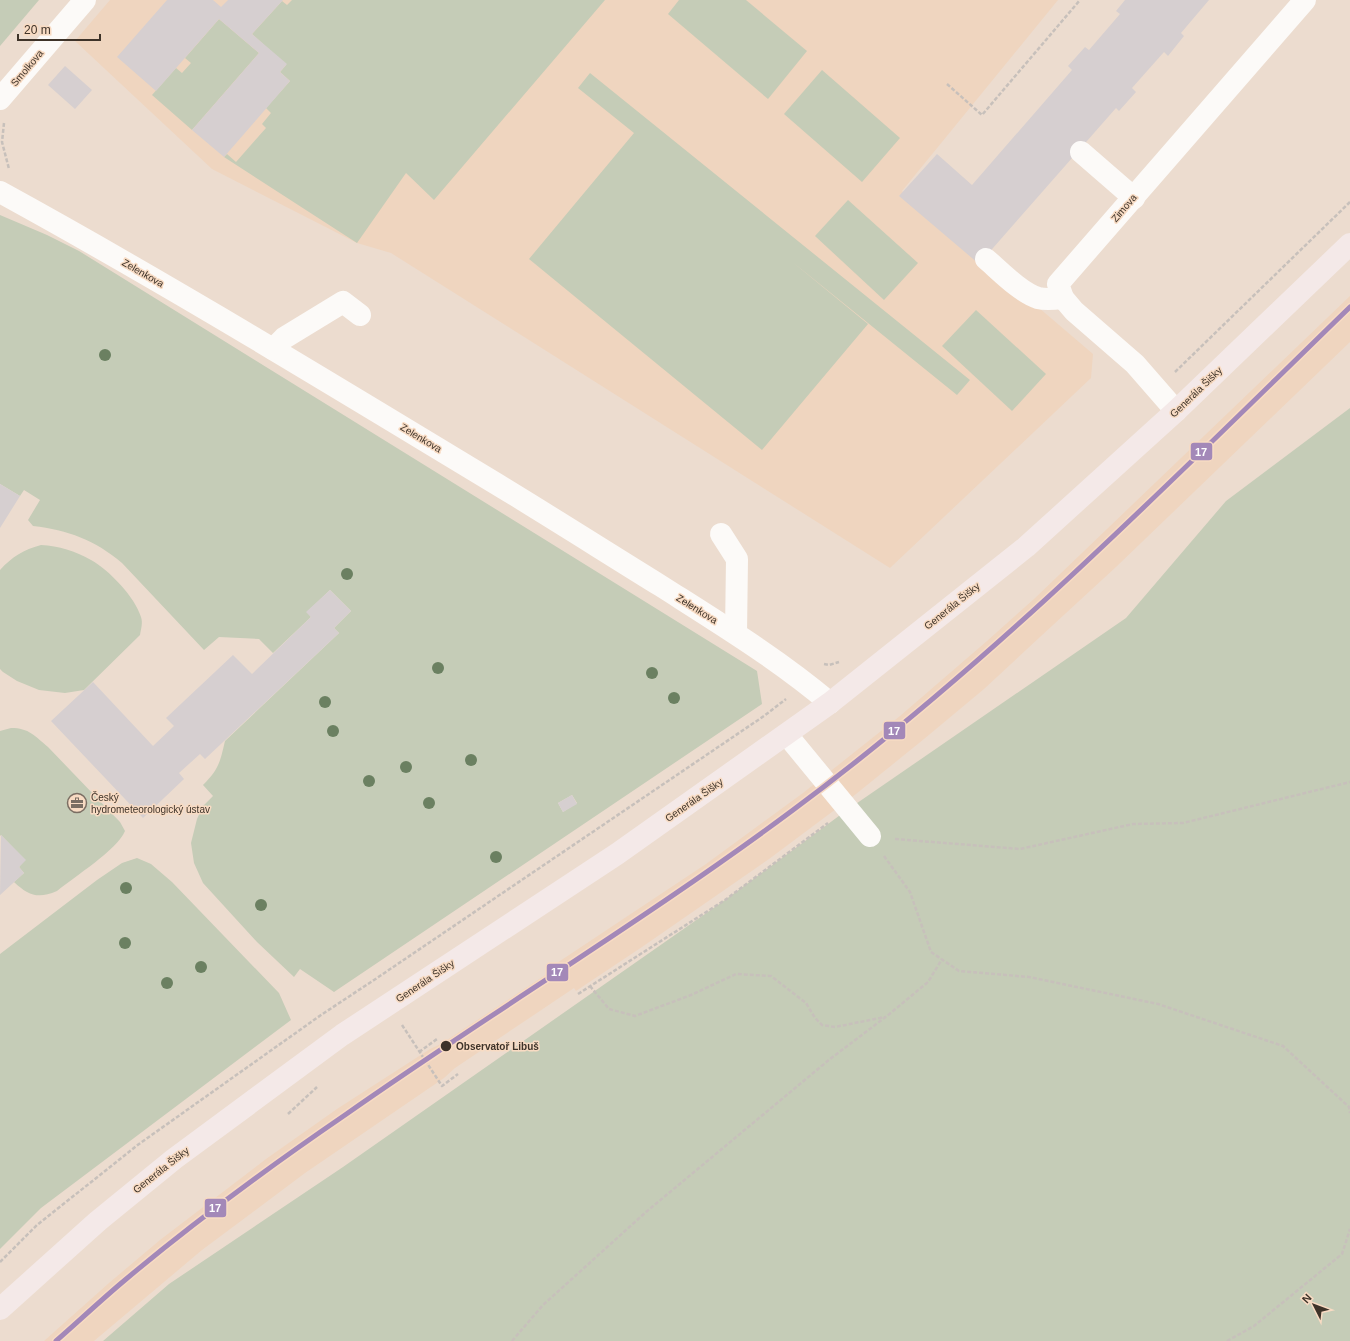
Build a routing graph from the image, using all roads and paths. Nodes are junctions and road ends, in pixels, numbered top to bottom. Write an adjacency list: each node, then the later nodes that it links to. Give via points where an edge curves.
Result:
1 (85, 0): 5 (street, Smolkova)
2 (1080, 0): 4 (path, via 982,115)
3 (1305, 0): 9 (street, Zimova)
4 (947, 84)
5 (4, 109): 7 (path, via 2,142)
6 (1081, 152): 9 (street)
7 (9, 172)
8 (0, 192): 15 (street, Zelenkova, via 86,239)
9 (1134, 198): 13 (street, Zimova, via 1058,284)
10 (1350, 202): 16 (path)
11 (1350, 244): 17 (main road, Generála Šišky)
12 (986, 259): 13 (street, via 1029,294 1038,298)
13 (1063, 298): 16 (street, via 1074,311 1135,364)
14 (360, 315): 15 (street, via 343,302 284,338)
15 (273, 349): 19 (street, Zelenkova, via 527,502)
16 (1157, 390): 17 (street)
17 (1176, 411): 24 (main road, Generála Šišky, via 1026,547)
18 (721, 534): 19 (street, via 736,559)
19 (736, 633): 23 (street, Zelenkova)
20 (842, 661): 22 (path)
21 (822, 664): 22 (path)
22 (829, 665): 23 (path)
23 (807, 684): 24 (street, Zelenkova); 31 (path, via 764,716)
24 (830, 703): 25 (main road, Generála Šišky)
25 (787, 735): 27 (street); 34 (main road, Generála Šišky, via 617,854)
26 (1350, 782): 28 (path, via 1183,823 1133,824 1020,849)
27 (847, 810): 28 (street); 32 (path, via 725,900)
28 (870, 836)
29 (893, 869): 30 (path, via 910,892 931,952)
30 (942, 959): 35 (path, via 928,982); 39 (path, via 959,971 1029,977 1158,1004 1284,1046 1348,1107)
31 (374, 980): 34 (path); 41 (path, via 139,1144 37,1225)
32 (590, 986): 33 (path); 35 (path, via 609,1009 635,1016 691,995 736,974 772,976 806,1002 822,1026 835,1027)
33 (578, 994)
34 (389, 1004): 37 (path); 42 (main road, Generála Šišky, via 342,1035 174,1159 98,1221)
35 (886, 1016): 43 (path, via 830,1059 646,1212 543,1305)
36 (437, 1039): 37 (path)
37 (419, 1052): 38 (path, via 442,1086)
38 (458, 1074)
39 (1350, 1113)
40 (1350, 1229): 44 (path, via 1342,1254 1254,1326)
41 (0, 1262)
42 (0, 1309)
43 (512, 1341)
44 (1227, 1341)

